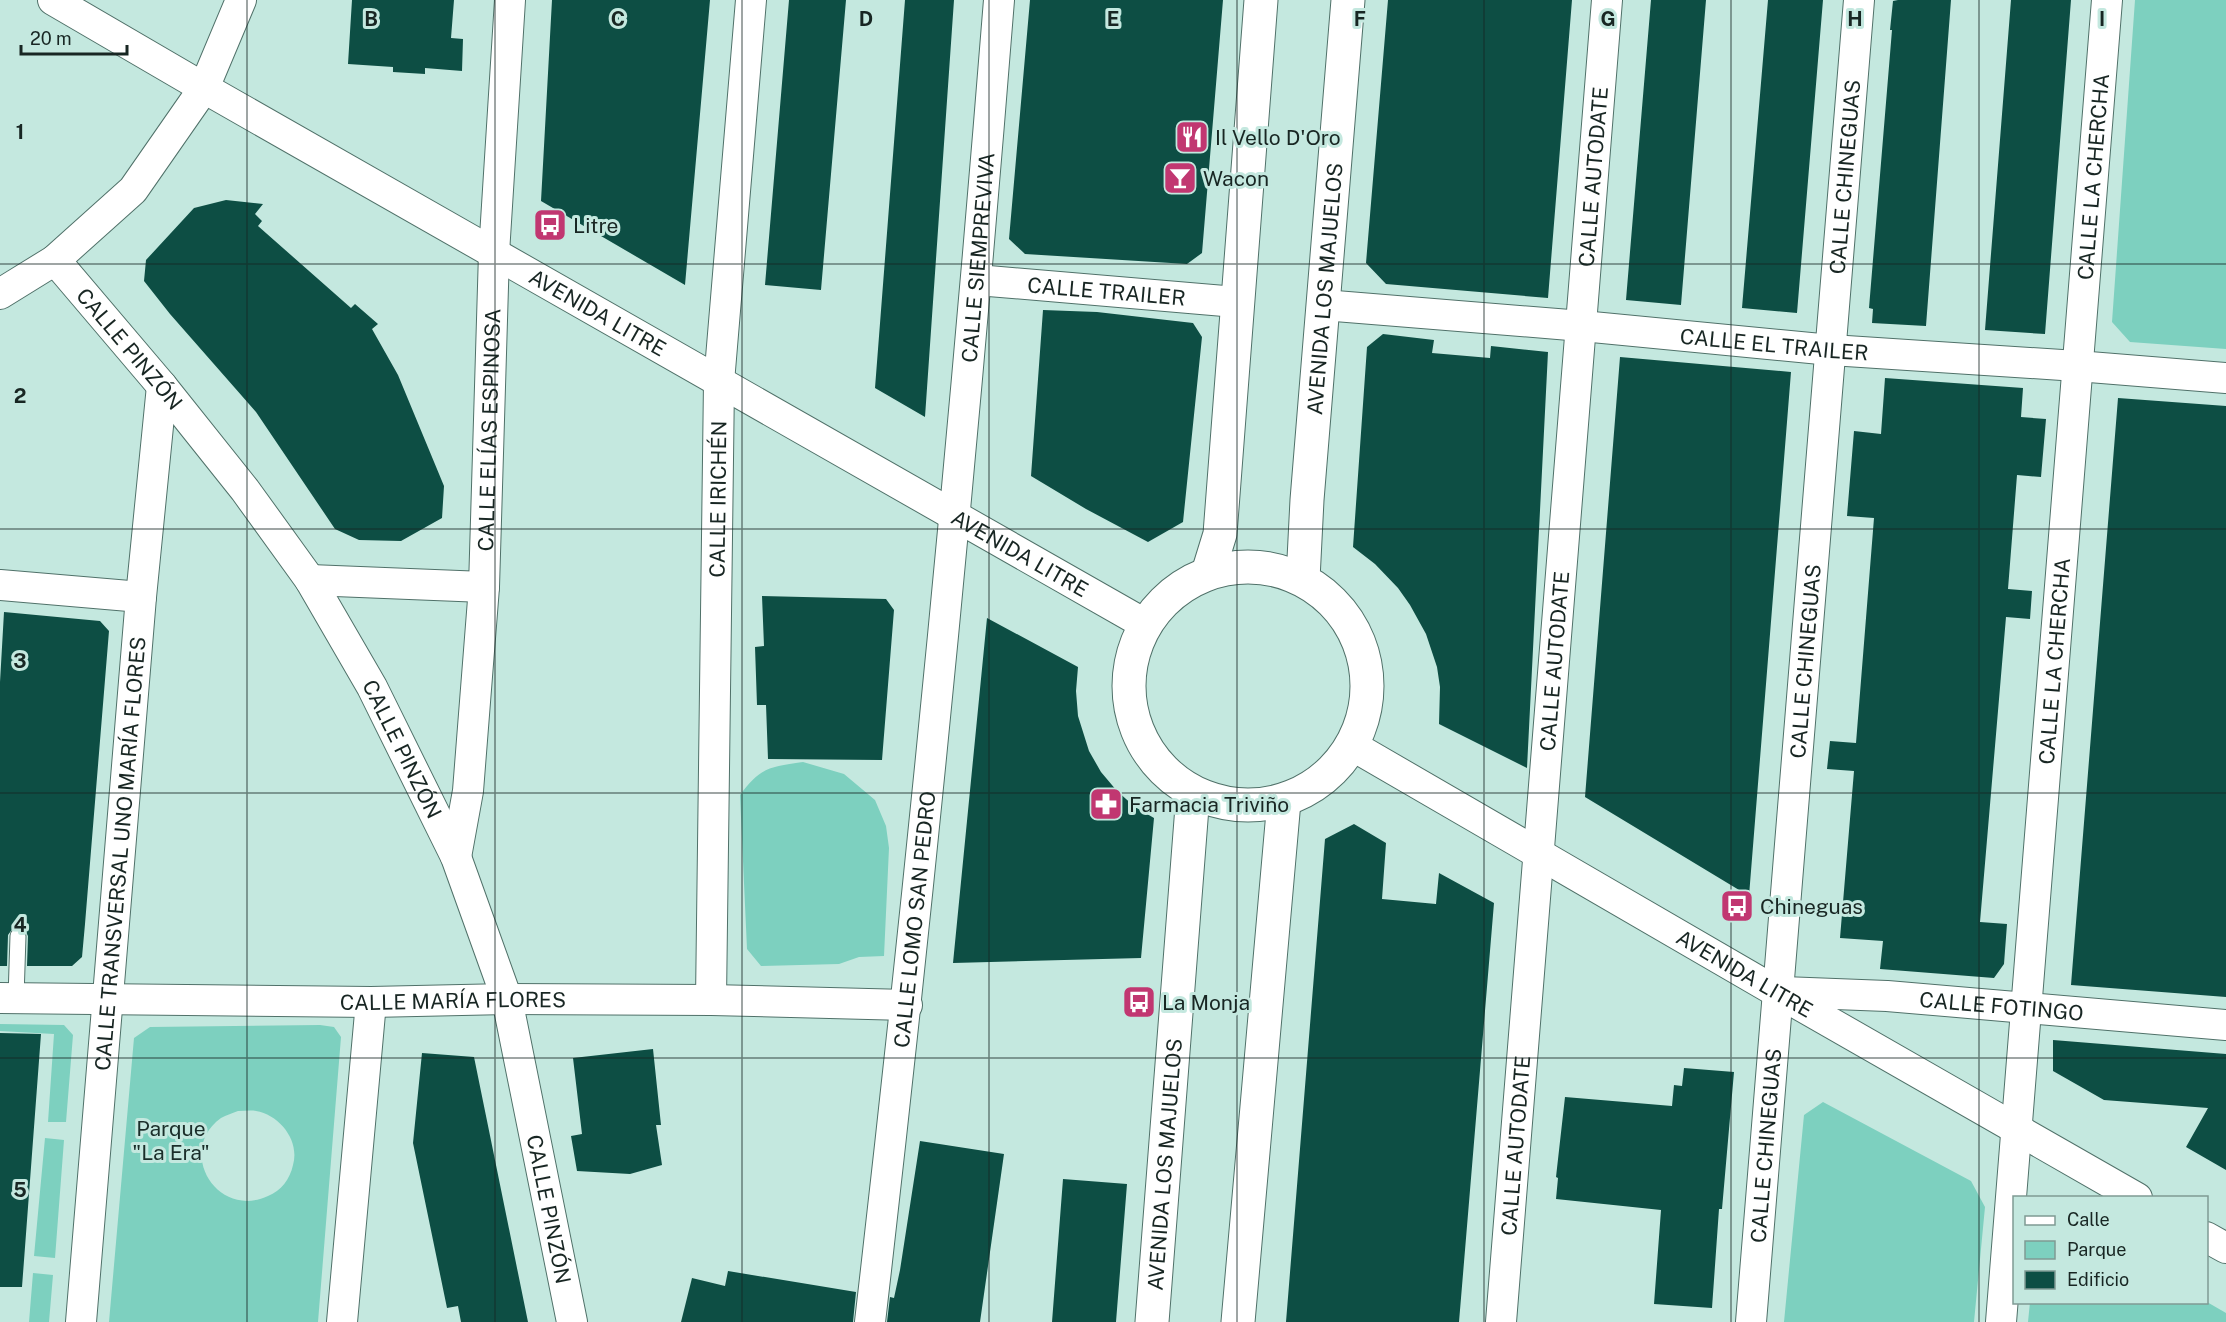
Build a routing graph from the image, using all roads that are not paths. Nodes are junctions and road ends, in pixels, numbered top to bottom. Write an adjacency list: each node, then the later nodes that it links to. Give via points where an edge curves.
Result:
1 (53, 0): 11 (street, AVENIDA LITRE)
2 (241, 0): 11 (street)
3 (510, 0): 12 (street, CALLE ELÍAS ESPINOSA)
4 (751, 0): 22 (street, CALLE IRICHÉN)
5 (999, 0): 14 (street, CALLE SIEMPREVIVA)
6 (1261, 0): 16 (street)
7 (1347, 0): 17 (street, AVENIDA LOS MAJUELOS)
8 (1608, 0): 18 (street, CALLE AUTODATE)
9 (1859, 0): 19 (street, CALLE CHINEGUAS)
10 (2107, 0): 20 (street, CALLE LA CHERCHA)
11 (204, 88): 12 (street, AVENIDA LITRE); 13 (street, via 133,190)
12 (494, 253): 22 (street, AVENIDA LITRE); 29 (street, CALLE ELÍAS ESPINOSA)
13 (55, 260): 15 (street); 23 (street, CALLE PINZÓN)
14 (977, 280): 16 (street, CALLE TRAILER); 24 (street, CALLE SIEMPREVIVA)
15 (0, 294)
16 (1236, 302): 25 (street, via 1220,534)
17 (1323, 305): 18 (street, CALLE EL TRAILER); 26 (street, AVENIDA LOS MAJUELOS)
18 (1582, 326): 19 (street, CALLE EL TRAILER); 35 (street, CALLE AUTODATE)
19 (1831, 350): 20 (street, CALLE EL TRAILER); 38 (street, CALLE CHINEGUAS)
20 (2077, 366): 21 (street, CALLE EL TRAILER); 45 (street, CALLE LA CHERCHA)
21 (2226, 378)
22 (719, 382): 24 (street, AVENIDA LITRE); 41 (street, CALLE IRICHÉN)
23 (162, 386): 27 (street, CALLE PINZÓN); 30 (street, CALLE TRANSVERSAL UNO MARÍA FLORES)
24 (956, 516): 31 (street, AVENIDA LITRE); 44 (street, CALLE LOMO SAN PEDRO)
25 (1208, 573): 26 (street, via 1265,569); 31 (street, via 1165,599)
26 (1303, 579): 32 (street, via 1329,598 1359,640 1369,694)
27 (310, 580): 29 (street); 36 (street, CALLE PINZÓN, via 372,687)
28 (0, 585): 30 (street)
29 (484, 587): 36 (street, CALLE ELÍAS ESPINOSA, via 468,790)
30 (141, 597): 42 (street, CALLE TRANSVERSAL UNO MARÍA FLORES)
31 (1143, 623): 33 (street, via 1128,683 1136,732 1164,773)
32 (1353, 746): 34 (street, via 1323,781); 35 (street, AVENIDA LITRE)
33 (1193, 794): 34 (street, via 1246,806); 55 (street, AVENIDA LOS MAJUELOS)
34 (1284, 801): 56 (street)
35 (1540, 854): 38 (street, AVENIDA LITRE); 57 (street, CALLE AUTODATE)
36 (456, 857): 40 (street, CALLE PINZÓN)
37 (18, 936): 39 (lane)
38 (1777, 992): 45 (street, CALLE FOTINGO, via 1887,996); 47 (street, AVENIDA LITRE); 58 (street, CALLE CHINEGUAS)
39 (8, 998): 42 (street, CALLE MARÍA FLORES)
40 (507, 999): 41 (street, CALLE MARÍA FLORES); 43 (street, CALLE MARÍA FLORES); 53 (street, CALLE PINZÓN)
41 (711, 999): 44 (street, CALLE MARÍA FLORES)
42 (106, 1000): 43 (street, CALLE MARÍA FLORES); 51 (street, CALLE TRANSVERSAL UNO MARÍA FLORES)
43 (371, 1002): 52 (street)
44 (907, 1005): 54 (street, CALLE LOMO SAN PEDRO)
45 (2026, 1009): 46 (street, CALLE FOTINGO); 47 (street, CALLE LA CHERCHA)
46 (2226, 1025)
47 (2017, 1128): 48 (street, AVENIDA LITRE); 59 (street, CALLE LA CHERCHA)
48 (2135, 1196)
49 (2208, 1238): 50 (street)
50 (2226, 1248)
51 (81, 1322)
52 (342, 1322)
53 (572, 1322)
54 (870, 1322)
55 (1152, 1322)
56 (1238, 1322)
57 (1501, 1322)
58 (1751, 1322)
59 (2001, 1322)

